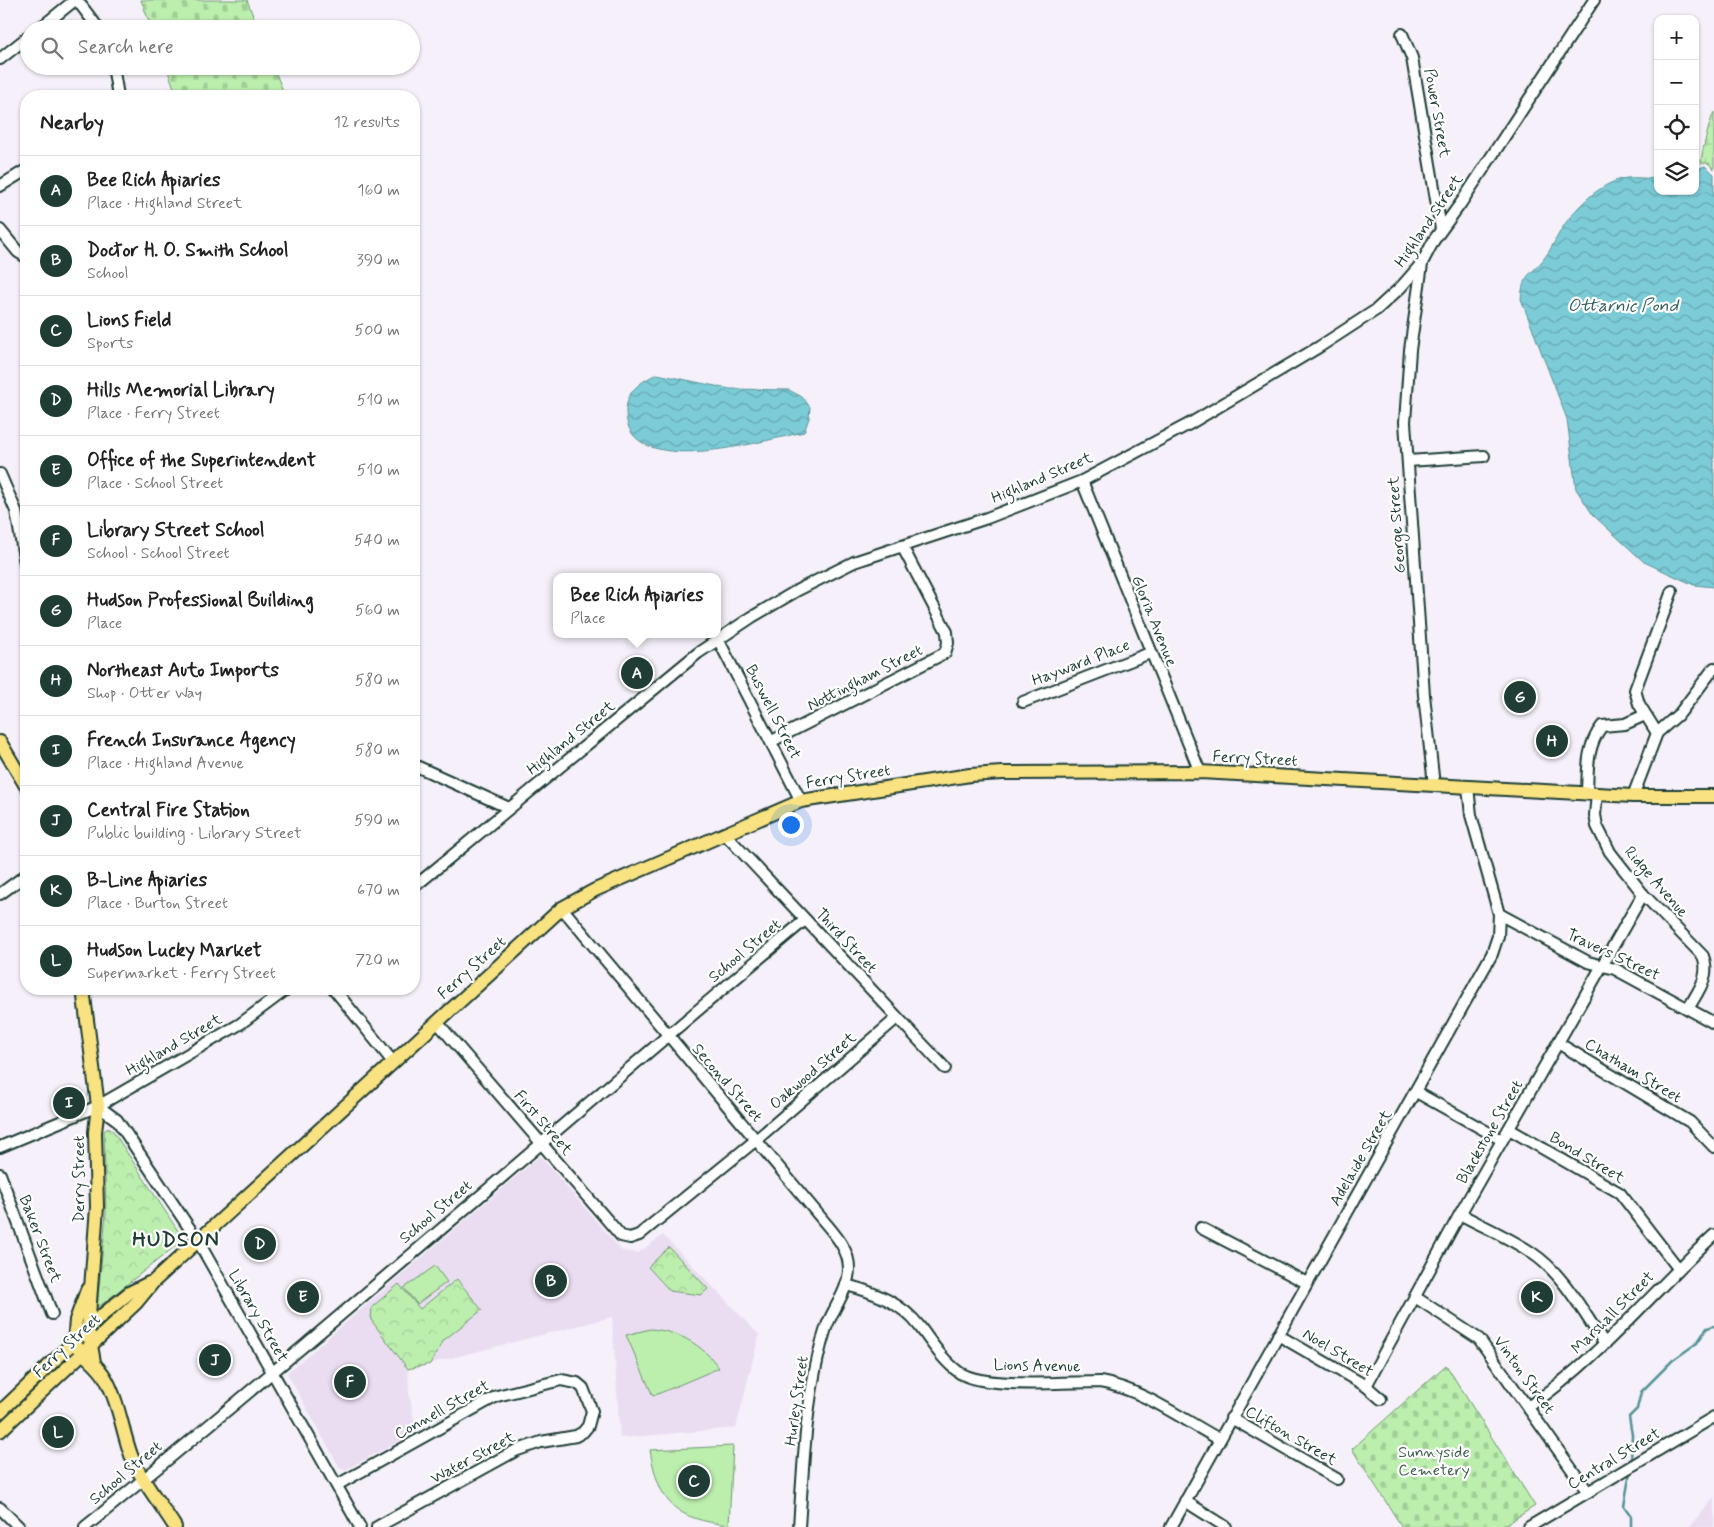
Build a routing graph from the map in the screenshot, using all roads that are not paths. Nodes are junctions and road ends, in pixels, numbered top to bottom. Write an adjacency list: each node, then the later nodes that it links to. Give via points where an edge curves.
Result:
1 (76, 0): 3 (street); 4 (street)
2 (1594, 0): 12 (street, Highland Street)
3 (50, 20)
4 (92, 20)
5 (1402, 34): 12 (street, Power Street, via 1412,58)
6 (20, 43): 7 (street)
7 (0, 59)
8 (114, 75): 9 (street)
9 (117, 90)
10 (20, 174): 11 (street)
11 (0, 186)
12 (1441, 229): 15 (street, Highland Street)
13 (0, 230): 14 (street)
14 (20, 253)
15 (1422, 263): 17 (street, George Street, via 1404,422); 19 (street, Highland Street, via 1386,302 1319,347 1191,423)
16 (1484, 456): 17 (street)
17 (1408, 461): 35 (street, George Street, via 1424,696)
18 (0, 474): 20 (street, via 16,511)
19 (1082, 480): 21 (street, Highland Street, via 987,518); 25 (street, Gloria Avenue)
20 (20, 534)
21 (902, 546): 23 (street, Highland Street, via 854,562); 30 (street, Nottingham Street, via 947,632 945,652)
22 (1672, 591): 28 (street, via 1635,690)
23 (721, 636)
24 (718, 638): 30 (street, Buswell Street); 41 (street, Highland Street)
25 (1150, 652): 27 (street, Hayward Place); 34 (street, Gloria Avenue)
26 (1714, 668): 29 (street, via 1680,713)
27 (1023, 702)
28 (1645, 715): 29 (street); 37 (street, Ridge Avenue, via 1626,724 1602,726 1594,736 1589,748)
29 (1657, 733): 38 (street)
30 (772, 741): 40 (street, Buswell Street)
31 (0, 742): 32 (main road)
32 (20, 768)
33 (420, 768): 41 (street)
34 (1200, 772): 35 (main road, Ferry Street); 40 (main road, Ferry Street, via 986,774)
35 (1434, 785): 36 (main road, Ferry Street)
36 (1468, 787): 37 (main road, Ferry Street); 48 (street, Adelaide Street, via 1471,815)
37 (1592, 794): 38 (main road, Ferry Street); 46 (street, Ridge Avenue, via 1600,835)
38 (1632, 796): 39 (main road, Ferry Street)
39 (1714, 796)
40 (801, 801): 42 (main road, Ferry Street)
41 (509, 808): 44 (street, Highland Street)
42 (724, 834): 47 (main road, Ferry Street, via 595,890); 49 (street, Third Street)
43 (20, 879): 45 (street)
44 (420, 882)
45 (0, 894)
46 (1643, 894): 50 (street, Blackstone Street); 54 (street, Ridge Avenue, via 1703,956 1707,965 1706,975)
47 (562, 908): 56 (main road, Ferry Street); 58 (street, Second Street)
48 (1499, 914): 50 (street, Travers Street); 62 (street, Adelaide Street, via 1498,936 1486,967)
49 (805, 920): 55 (street, Third Street); 58 (street, School Street)
50 (1601, 966): 54 (street, Travers Street, via 1615,969); 59 (street, Blackstone Street)
51 (84, 995): 63 (main road, Derry Street)
52 (279, 995): 63 (street, Highland Street, via 240,1024)
53 (339, 995): 60 (street)
54 (1688, 1008): 57 (street, Travers Street)
55 (898, 1018): 61 (street, Third Street); 65 (street, Oakwood Street)
56 (437, 1022): 60 (main road, Ferry Street); 67 (street, First Street)
57 (1714, 1024)
58 (667, 1035): 65 (street, Second Street); 67 (street, School Street)
59 (1558, 1043): 64 (street, Blackstone Street); 69 (street, Chatham Street, via 1690,1122)
60 (393, 1062): 75 (main road, Ferry Street)
61 (945, 1068)
62 (1416, 1092): 66 (street); 79 (street, Adelaide Street)
63 (98, 1106): 68 (street, Highland Street); 75 (street, Library Street, via 117,1120); 77 (main road, Derry Street, via 95,1233)
64 (1509, 1129): 66 (street, Blackstone Street); 76 (street, Bond Street, via 1620,1193)
65 (756, 1140): 74 (street, Oakwood Street, via 639,1235); 80 (street, Second Street, via 840,1241 848,1258)
66 (1502, 1140): 71 (street, Blackstone Street)
67 (541, 1144): 74 (street, First Street, via 621,1236); 88 (street, School Street)
68 (0, 1147)
69 (1714, 1147)
70 (0, 1174): 82 (street, Baker Street)
71 (1460, 1214): 81 (street, Blackstone Street); 86 (street, via 1533,1253 1574,1300)
72 (1201, 1228): 79 (street)
73 (1714, 1235): 76 (street, Marshall Street)
74 (630, 1238)
75 (198, 1242): 78 (main road, Ferry Street); 88 (street, Library Street)
76 (1678, 1268): 86 (street, Marshall Street)
77 (90, 1280): 83 (main road, Derry Street); 85 (main road, Derry Street, via 76,1320)
78 (154, 1281): 83 (main road, Ferry Street, via 129,1293); 87 (main road, Ferry Street)
79 (1307, 1283): 84 (street, Adelaide Street)
80 (846, 1285): 97 (street, Lions Avenue, via 879,1295 906,1312 945,1359 961,1373 996,1382 1113,1384 1136,1393); 109 (street, Hurley Street, via 826,1328 818,1357 806,1438)
81 (1415, 1297): 89 (street, Blackstone Street); 92 (street, Vinton Street, via 1479,1339)
82 (52, 1314)
83 (88, 1329): 85 (main road, Ferry Street); 87 (main road, Derry Street)
84 (1278, 1335): 89 (street, Noel Street); 95 (street, Adelaide Street)
85 (74, 1343): 87 (main road); 93 (main road, Ferry Street)
86 (1604, 1344): 92 (street, Marshall Street)
87 (87, 1350): 96 (main road, Ferry Street); 98 (main road, via 110,1386 132,1456)
88 (272, 1371): 98 (street, School Street); 100 (street, Library Street)
89 (1366, 1386): 91 (street, Noel Street)
90 (589, 1400): 100 (street, Connell Street, via 583,1388 569,1380 504,1394); 108 (street, Water Street, via 591,1419 583,1432 515,1451)
91 (1381, 1400)
92 (1528, 1407): 101 (street, Vinton Street)
93 (0, 1412)
94 (1714, 1416): 101 (street, Central Street)
95 (1231, 1418): 97 (street, Adelaide Street); 99 (street, Clifton Street)
96 (0, 1432)
97 (1219, 1439): 102 (street, Adelaide Street)
98 (144, 1478): 105 (street, School Street); 106 (main road)
99 (1337, 1480)
100 (337, 1485): 107 (street, Library Street)
101 (1588, 1492): 112 (street, Central Street)
102 (1185, 1501): 110 (street, Adelaide Street); 111 (street)
103 (0, 1508): 104 (street)
104 (19, 1527)
105 (85, 1527)
106 (175, 1527)
107 (360, 1527)
108 (377, 1527)
109 (800, 1527)
110 (1170, 1527)
111 (1226, 1527)
112 (1529, 1527)

